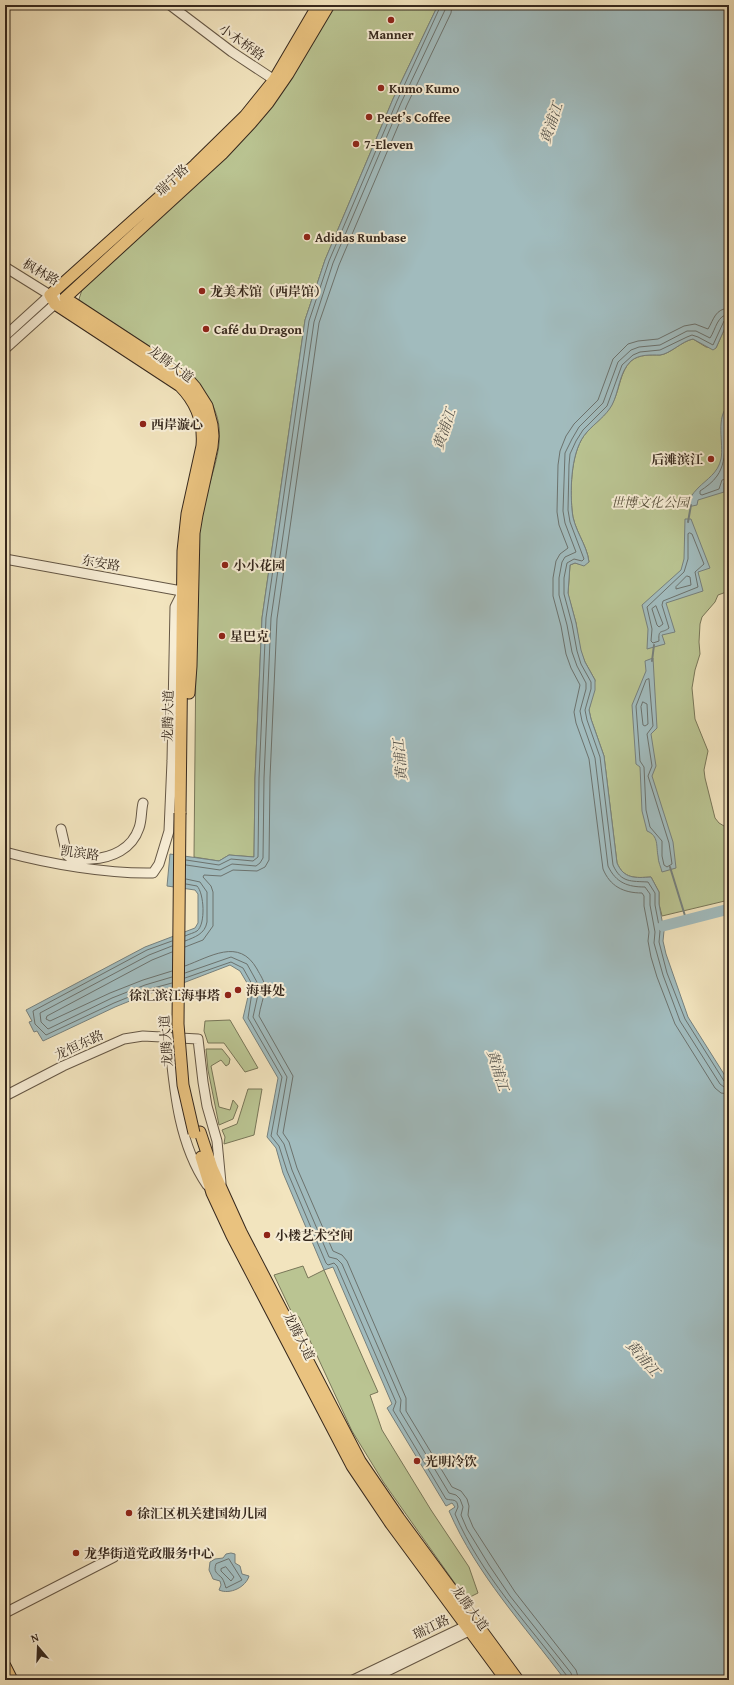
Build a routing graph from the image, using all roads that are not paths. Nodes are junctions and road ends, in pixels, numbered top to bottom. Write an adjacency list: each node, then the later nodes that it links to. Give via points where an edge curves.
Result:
1 (170, 5): 4 (street, 小木桥路)
2 (318, 5): 4 (main road, 瑞宁路)
3 (329, 5): 4 (main road, 瑞宁路)
4 (277, 82): 6 (main road, 瑞宁路); 6 (main road, 瑞宁路, via 251,123 222,154)
5 (5, 267): 6 (street, 枫林路)
6 (57, 299): 7 (street, 瑞宁路); 8 (street, 瑞宁路); 10 (main road, 龙腾大道, via 178,371 195,387 207,406 212,425 212,447 196,521)
7 (5, 336)
8 (5, 349)
9 (5, 559): 10 (street, 东安路)
10 (187, 592): 13 (street, 凯滨路, via 175,607 169,832 159,864 153,873 31,860); 16 (main road, 龙腾大道, bridge, via 178,1024 183,1085)
11 (142, 803): 12 (street, via 139,828 132,841 120,852 108,857 92,860 70,858)
12 (61, 829)
13 (5, 852)
14 (169, 1037): 15 (street, 龙恒东路, via 137,1036 116,1041); 16 (street, via 184,1136 196,1166); 16 (street, 龙恒东路, via 198,1039 202,1082 217,1141)
15 (5, 1096)
16 (217, 1191): 19 (main road, 龙腾大道, via 241,1232 360,1461)
17 (114, 1557): 18 (street)
18 (5, 1612)
19 (470, 1626): 22 (street, 瑞江路); 23 (street, 瑞江路); 24 (main road, 龙腾大道); 25 (main road, 龙腾大道)
20 (5, 1666): 21 (main road)
21 (12, 1680)
22 (353, 1680)
23 (369, 1680)
24 (506, 1680)
25 (518, 1680)

